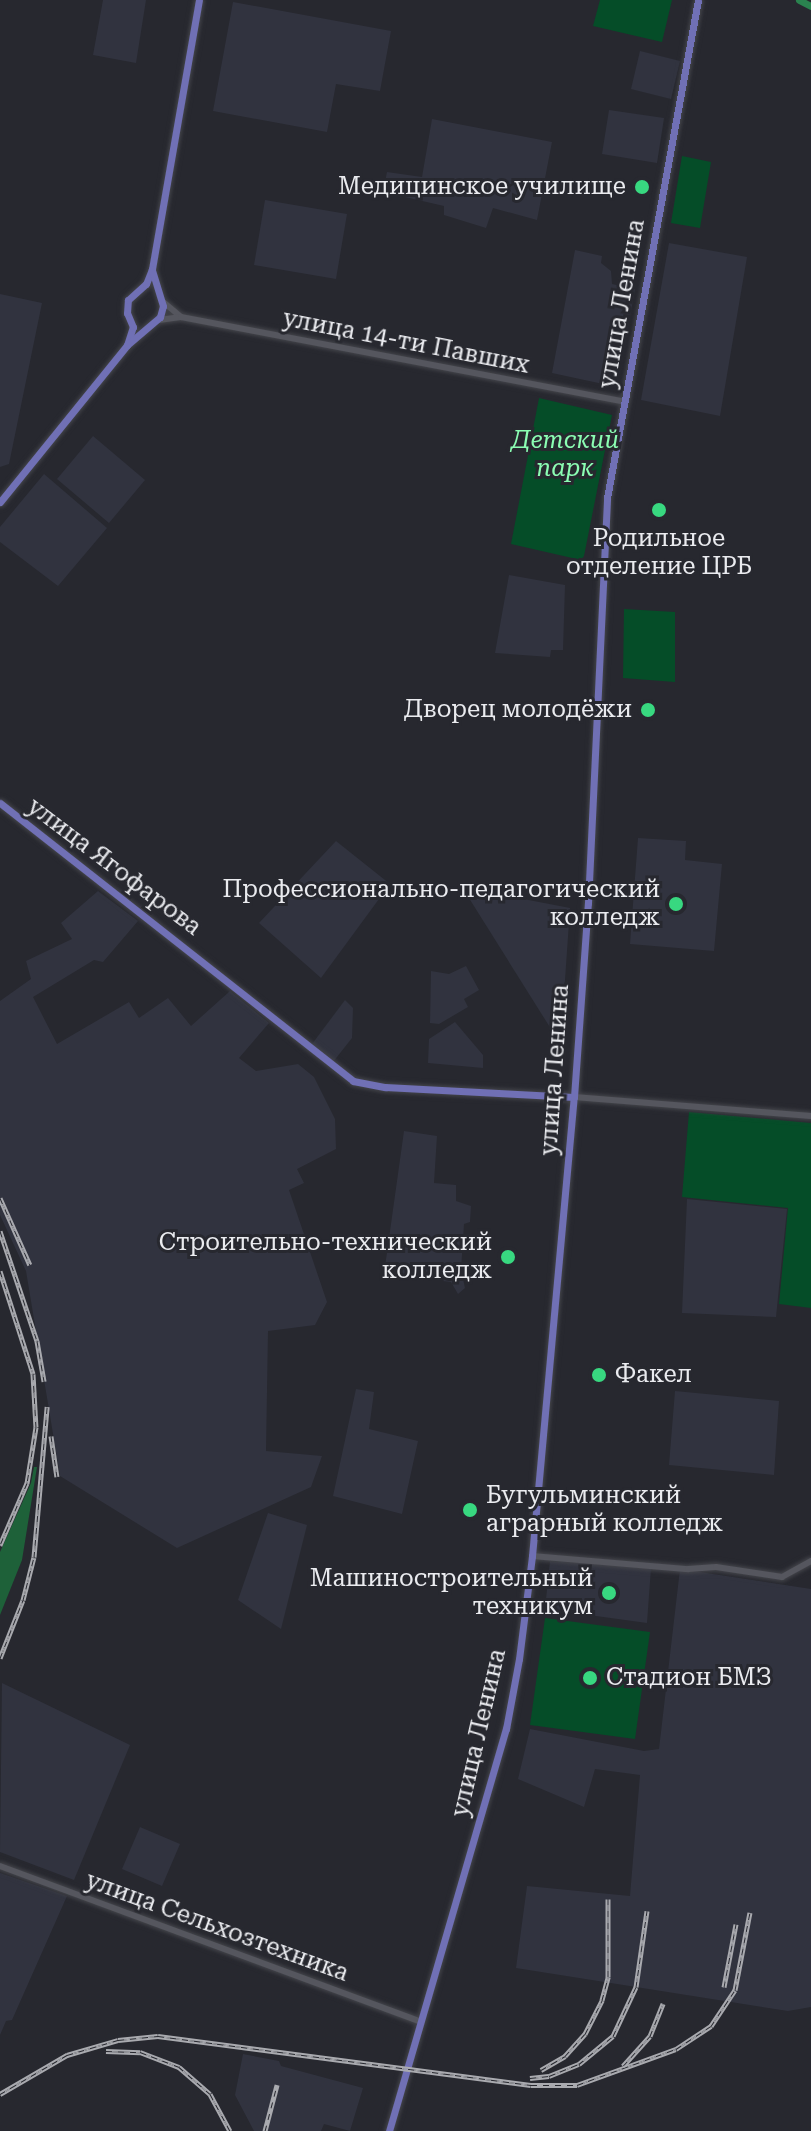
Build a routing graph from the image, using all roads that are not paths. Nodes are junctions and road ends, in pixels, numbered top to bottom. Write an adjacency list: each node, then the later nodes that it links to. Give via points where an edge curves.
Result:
1 (199, 0): 3 (main road)
2 (698, 0): 10 (main road, улица Ленина)
3 (152, 269): 4 (main road); 5 (main road)
4 (137, 290): 5 (main road, via 150,290); 7 (main road, via 128,300)
5 (161, 299): 6 (street); 8 (main road, via 162,312)
6 (181, 317): 8 (street); 10 (street, улица 14-ти Павших)
7 (130, 318): 8 (main road); 9 (main road, via 133,333)
8 (153, 323): 9 (main road)
9 (127, 345): 11 (main road)
10 (625, 402): 13 (main road, улица Ленина, via 607,498)
11 (0, 502)
12 (0, 803): 13 (main road, улица Ягофарова, via 353,1081)
13 (574, 1097): 14 (street); 15 (main road, улица Ленина)
14 (811, 1116)
15 (532, 1556): 16 (street, via 716,1567 782,1577); 18 (main road, улица Ленина, via 506,1729)
16 (811, 1561)
17 (0, 1866): 18 (street, улица Сельхозтехника)
18 (421, 2022): 19 (main road, улица Ленина)
19 (389, 2131)

